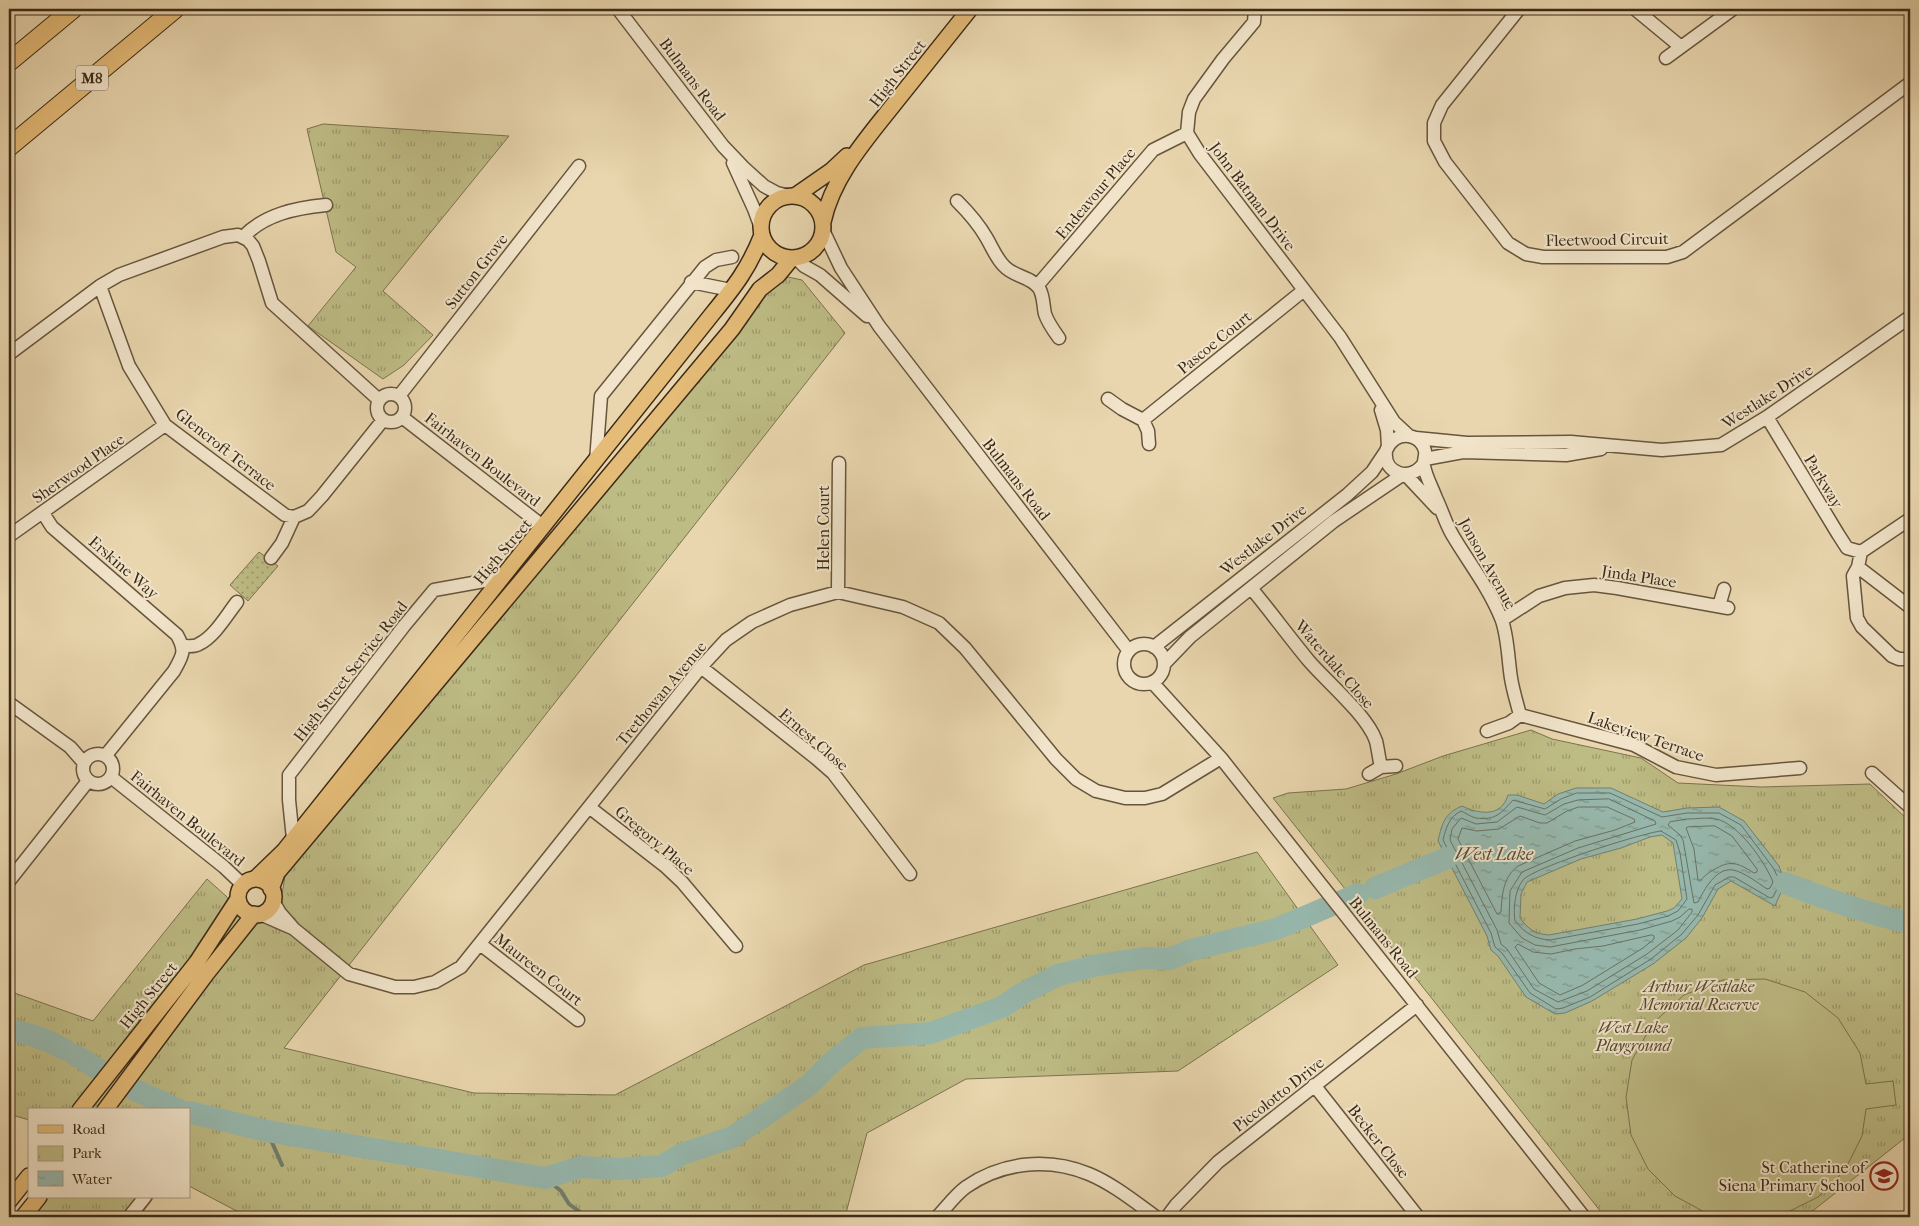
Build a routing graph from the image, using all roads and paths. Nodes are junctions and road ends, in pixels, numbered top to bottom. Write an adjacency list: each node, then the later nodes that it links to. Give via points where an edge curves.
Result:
1 (73, 9): 11 (highway)
2 (175, 9): 16 (highway, M8)
3 (618, 9): 15 (street, Bulmans Road)
4 (970, 9): 14 (main road, High Street)
5 (1255, 9): 13 (street, via 1254,22 1194,98)
6 (1519, 9): 12 (street, Fleetwood Circuit, via 1442,105 1434,123 1434,141 1445,162 1508,243 1526,254 1543,257 1667,257 1683,252)
7 (1635, 9): 9 (street)
8 (1733, 9): 9 (street)
9 (1681, 47): 10 (street)
10 (1666, 58)
11 (9, 62)
12 (1910, 83)
13 (1187, 133): 28 (street, Endeavour Place, via 1153,150); 30 (street, John Batman Drive)
14 (869, 136): 18 (main road, High Street, via 832,171); 21 (main road, High Street, via 838,180 829,199)
15 (723, 146): 18 (street, Bulmans Road, via 755,180 777,194); 22 (street, Bulmans Road, via 738,172)
16 (9, 147)
17 (579, 166): 35 (street, Sutton Grove)
18 (793, 196): 21 (main road, via 815,205); 22 (main road, via 781,198 766,210)
19 (957, 201): 28 (street, via 975,220 1006,268)
20 (326, 205): 23 (street, via 270,218)
21 (823, 226): 25 (main road, via 821,238 811,252); 32 (street, Bulmans Road, via 841,268)
22 (762, 232): 25 (main road, via 771,250); 29 (main road, High Street, via 753,258)
23 (243, 237): 27 (street, via 223,237 119,275); 38 (street, via 253,246 272,303)
24 (732, 257): 26 (street, via 716,260)
25 (794, 258): 32 (street, Bulmans Road, via 820,275); 94 (main road, High Street, via 760,289 732,328 277,873)
26 (691, 282): 29 (street); 48 (street, via 601,396)
27 (100, 286): 34 (street); 43 (street, Glencroft Terrace, via 129,366)
28 (1037, 286): 33 (street, via 1046,316)
29 (731, 290): 48 (main road, High Street)
30 (1304, 290): 36 (street, John Batman Drive, via 1340,337); 42 (street, Pascoe Court)
31 (1910, 316): 40 (street, Westlake Drive)
32 (879, 326): 70 (street, Bulmans Road)
33 (1059, 338)
34 (9, 354)
35 (399, 396): 38 (street, via 386,394); 39 (street, via 405,406)
36 (1378, 398): 44 (street, John Batman Drive, via 1394,422); 47 (street, John Batman Drive)
37 (1108, 399): 42 (street)
38 (379, 400): 41 (street, via 377,411)
39 (402, 417): 41 (street, via 391,422); 56 (street, Fairhaven Boulevard)
40 (1767, 417): 46 (street, Westlake Drive, via 1721,445 1662,450); 58 (street, Parkway, via 1838,534 1848,548)
41 (383, 420): 54 (street, via 322,496 308,511)
42 (1143, 420): 45 (street)
43 (165, 425): 52 (street, Sherwood Place); 54 (street, Glencroft Terrace, via 285,516)
44 (1412, 437): 46 (street, Westlake Drive, via 1467,444 1570,442); 47 (street, via 1396,438); 49 (street, via 1424,447)
45 (1149, 444)
46 (1624, 446): 49 (street, Westlake Drive, via 1566,455 1463,452)
47 (1387, 449): 51 (street, via 1389,466); 69 (street, Westlake Drive, via 1372,472 1347,495)
48 (596, 461): 56 (main road, High Street)
49 (1424, 461): 51 (street, via 1416,472); 53 (street, Jonson Avenue)
50 (839, 463): 64 (street, Helen Court)
51 (1404, 475): 53 (street, Jonson Avenue); 62 (street, Westlake Drive, via 1334,521)
52 (43, 513): 57 (street, Sherwood Place); 68 (street, Erskine Way, via 52,527 177,635)
53 (1444, 515): 67 (street, Jonson Avenue, via 1452,535 1477,572)
54 (294, 517): 59 (street)
55 (1910, 519): 58 (street)
56 (544, 527): 61 (main road, High Street)
57 (9, 536)
58 (1861, 552): 60 (street)
59 (271, 558)
60 (1858, 568): 66 (street); 71 (street, via 1853,576 1857,618 1862,627 1892,656 1899,660)
61 (501, 578): 90 (main road, High Street); 90 (street, High Street Service Road, via 434,590 404,626 290,775)
62 (1251, 588): 72 (street, Westlake Drive); 82 (street, Waterdale Close, via 1366,724 1375,740)
63 (1724, 589): 67 (street, Jinda Place, via 1723,607 1594,585 1565,588 1539,596)
64 (838, 592): 73 (street, Trethowan Avenue, via 790,605 752,622 726,640); 79 (street, Trethowan Avenue, via 903,607 940,623 965,648 1056,759 1076,779 1096,791 1125,798 1162,794)
65 (237, 602): 68 (street, via 213,633 197,646)
66 (1910, 607)
67 (1502, 620): 76 (street, Jonson Avenue)
68 (183, 646): 78 (street, via 181,659 174,671)
69 (1154, 647): 70 (street, via 1141,645); 72 (street)
70 (1129, 652): 74 (street, via 1124,664 1128,676 1139,683)
71 (1910, 657)
72 (1164, 664): 74 (street, via 1161,675)
73 (700, 667): 88 (street, Trethowan Avenue); 91 (street, Ernest Close, via 833,773)
74 (1152, 682): 79 (street, Bulmans Road)
75 (9, 702): 80 (street, via 70,747)
76 (1520, 715): 77 (street); 83 (street, Lakeview Terrace, via 1634,745 1676,767 1703,773 1716,775)
77 (1487, 731)
78 (106, 755): 80 (street, via 96,753); 86 (street, via 113,764)
79 (1221, 758): 99 (street, Bulmans Road)
80 (84, 763): 87 (street, via 82,771)
81 (1396, 766): 82 (street)
82 (1381, 767): 85 (street)
83 (1800, 768)
84 (1872, 773): 89 (street)
85 (1369, 774)
86 (111, 777): 87 (street, via 98,784); 93 (street, Fairhaven Boulevard, via 224,867)
87 (88, 781): 92 (street)
88 (589, 807): 97 (street, Trethowan Avenue); 98 (street, Gregory Place, via 682,882)
89 (1910, 807)
90 (293, 839): 93 (main road, High Street)
91 (910, 874)
92 (9, 881)
93 (245, 888): 94 (main road, via 262,880); 95 (main road, via 243,909); 102 (main road, High Street, via 197,962)
94 (272, 895): 95 (main road, via 270,906); 96 (street, Trethowan Avenue, via 280,913)
95 (257, 914): 96 (street, Trethowan Avenue); 103 (main road, High Street, via 207,973)
96 (294, 929): 97 (street, Trethowan Avenue, via 349,974 395,987 435,982 461,966)
97 (480, 944): 100 (street, Maureen Court)
98 (736, 946)
99 (1417, 1004): 101 (street, Piccolotto Drive); 114 (street, Bulmans Road)
100 (578, 1020)
101 (1314, 1085): 112 (street, Piccolotto Drive, via 1218,1162); 113 (street, Becker Close)
102 (82, 1108)
103 (106, 1108)
104 (28, 1177): 107 (main road)
105 (38, 1198): 108 (main road)
106 (144, 1198): 109 (street)
107 (9, 1201)
108 (24, 1217)
109 (129, 1217)
110 (937, 1217): 111 (street, via 964,1189 985,1175 1006,1167 1032,1163 1060,1165 1089,1174)
111 (1156, 1217)
112 (1167, 1217)
113 (1418, 1217)
114 (1584, 1217)

